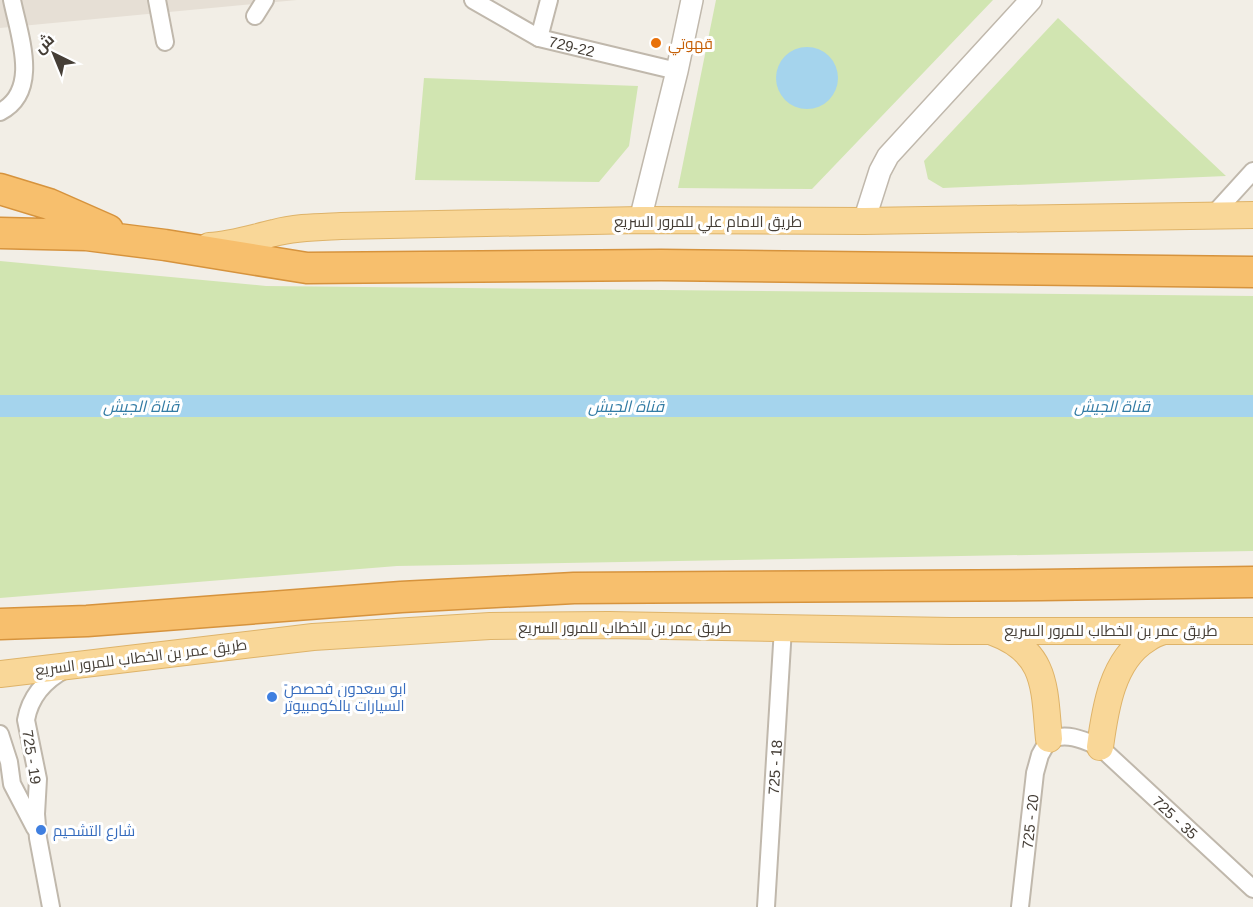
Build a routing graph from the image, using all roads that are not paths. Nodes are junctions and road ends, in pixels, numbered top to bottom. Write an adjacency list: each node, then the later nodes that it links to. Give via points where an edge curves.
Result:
1 (12, 0): 12 (street, via 25,67 20,92)
2 (157, 0): 10 (street)
3 (265, 0): 8 (street)
4 (473, 0): 9 (street, 729-22)
5 (549, 0): 9 (street)
6 (692, 0): 11 (street)
7 (1031, 0): 18 (street, via 888,156)
8 (255, 16)
9 (539, 38): 11 (street, 729-22)
10 (165, 42)
11 (677, 71): 17 (street)
12 (0, 112)
13 (1253, 171): 15 (street)
14 (0, 189): 20 (highway, via 49,204)
15 (1213, 215): 16 (main road, طريق الامام علي للمرور السريع); 18 (main road, طريق الامام علي للمرور السريع)
16 (1253, 215)
17 (640, 220): 18 (main road, طريق الامام علي للمرور السريع); 21 (main road, طريق الامام علي للمرور السريع, via 331,226 275,232 221,245)
18 (864, 221)
19 (0, 233): 20 (highway, طريق الامام علي للمرور السريع)
20 (132, 240): 21 (highway, طريق الامام علي للمرور السريع)
21 (165, 245): 22 (highway, طريق الامام علي للمرور السريع, via 307,268 661,265)
22 (1253, 272)
23 (1253, 582): 24 (highway, via 574,588)
24 (0, 624)
25 (783, 628): 26 (main road, طريق عمر بن الخطاب للمرور السريع); 29 (main road, طريق عمر بن الخطاب للمرور السريع, via 550,625 431,629 313,637); 38 (street, 725 - 18)
26 (987, 630): 28 (main road, طريق عمر بن الخطاب للمرور السريع); 32 (main road, via 1012,639 1036,665 1047,699)
27 (1253, 630): 28 (main road, طريق عمر بن الخطاب للمرور السريع)
28 (1165, 631): 33 (main road, via 1146,639 1119,670)
29 (78, 664): 30 (main road, طريق عمر بن الخطاب للمرور السريع); 35 (street, 725 - 19, via 44,685 28,711 27,729 38,779)
30 (0, 674)
31 (0, 734): 34 (street, 725 - 19)
32 (1049, 739): 33 (street, via 1062,735); 39 (street, 725 - 20, via 1040,755 1032,788)
33 (1100, 747): 36 (street, 725 - 35)
34 (4, 763): 35 (street, 725 - 19)
35 (38, 838): 37 (street, 725 - 19)
36 (1253, 889)
37 (51, 907)
38 (766, 907)
39 (1020, 907)

